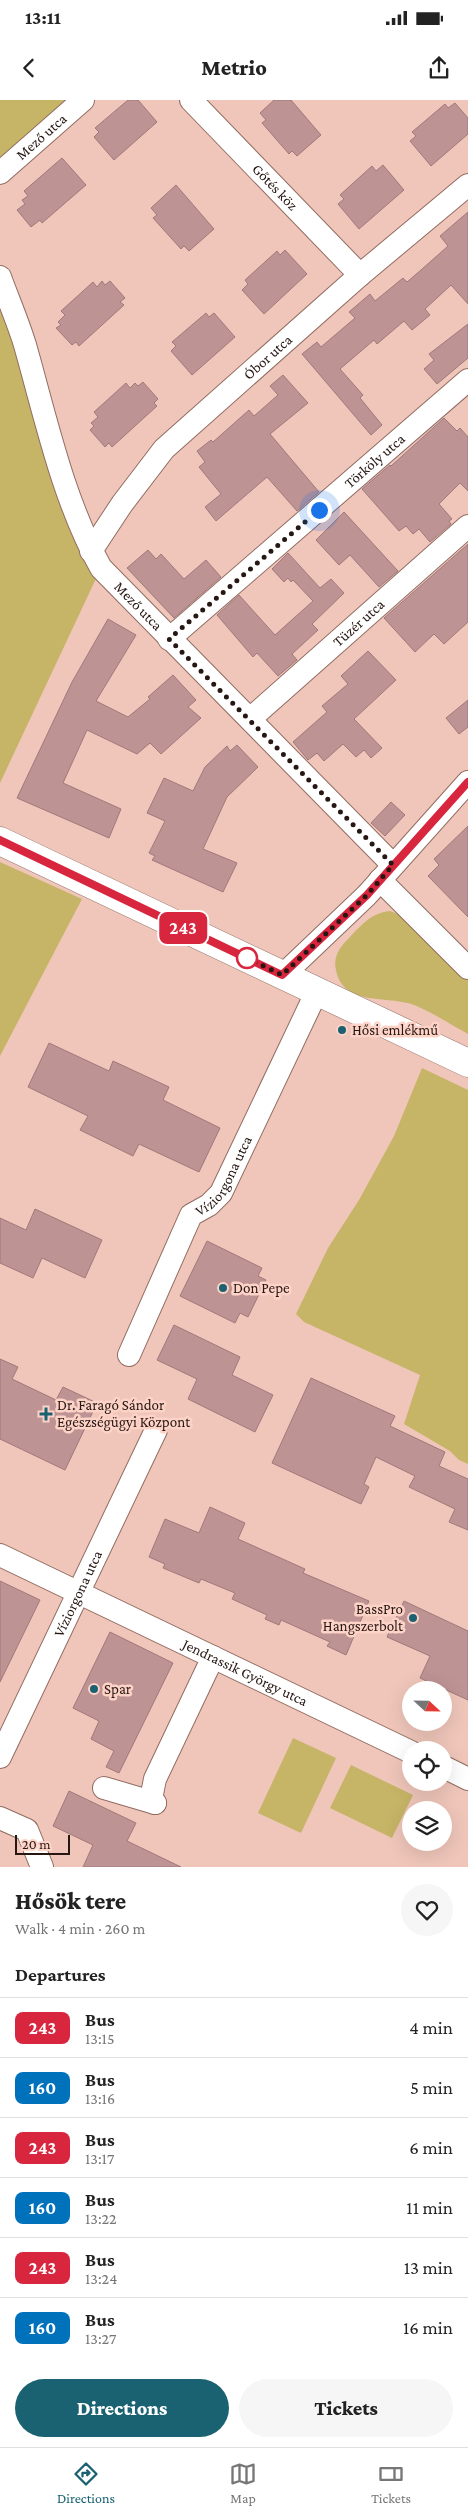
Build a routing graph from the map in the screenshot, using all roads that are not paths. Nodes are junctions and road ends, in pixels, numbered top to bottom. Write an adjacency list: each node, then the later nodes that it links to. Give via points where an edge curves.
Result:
1 (83, 100): 3 (street, Mező utca)
2 (190, 100): 5 (street, Gőtés köz)
3 (0, 173)
4 (468, 184): 5 (street, Óbor utca)
5 (360, 274): 9 (street, Óbor utca, via 164,449)
6 (0, 276): 9 (street, Mező utca, via 24,342 68,490)
7 (468, 380): 10 (street, Törköly utca)
8 (468, 526): 11 (street, Tüzér utca)
9 (91, 551): 10 (street, Mező utca, via 101,568)
10 (169, 639): 11 (street, Mező utca)
11 (250, 719): 14 (street, Mező utca)
12 (468, 782): 14 (street)
13 (0, 840): 16 (street)
14 (387, 872): 15 (street, Mező utca); 16 (street)
15 (468, 968)
16 (282, 975): 17 (street)
17 (317, 991): 18 (street); 19 (street, Víziorgona utca, via 221,1193 209,1205 191,1215)
18 (468, 1063)
19 (129, 1355)
20 (156, 1430): 22 (street, Víziorgona utca)
21 (0, 1555): 22 (street, Jendrassik György utca)
22 (79, 1594): 23 (street, Jendrassik György utca); 25 (street, Víziorgona utca)
23 (213, 1658): 24 (street, Jendrassik György utca); 28 (street, via 155,1779 151,1798 155,1803)
24 (402, 1748)
25 (0, 1757)
26 (452, 1771): 27 (street)
27 (468, 1779)
28 (104, 1788)
29 (0, 1818): 30 (street, via 27,1830)
30 (42, 1867)

